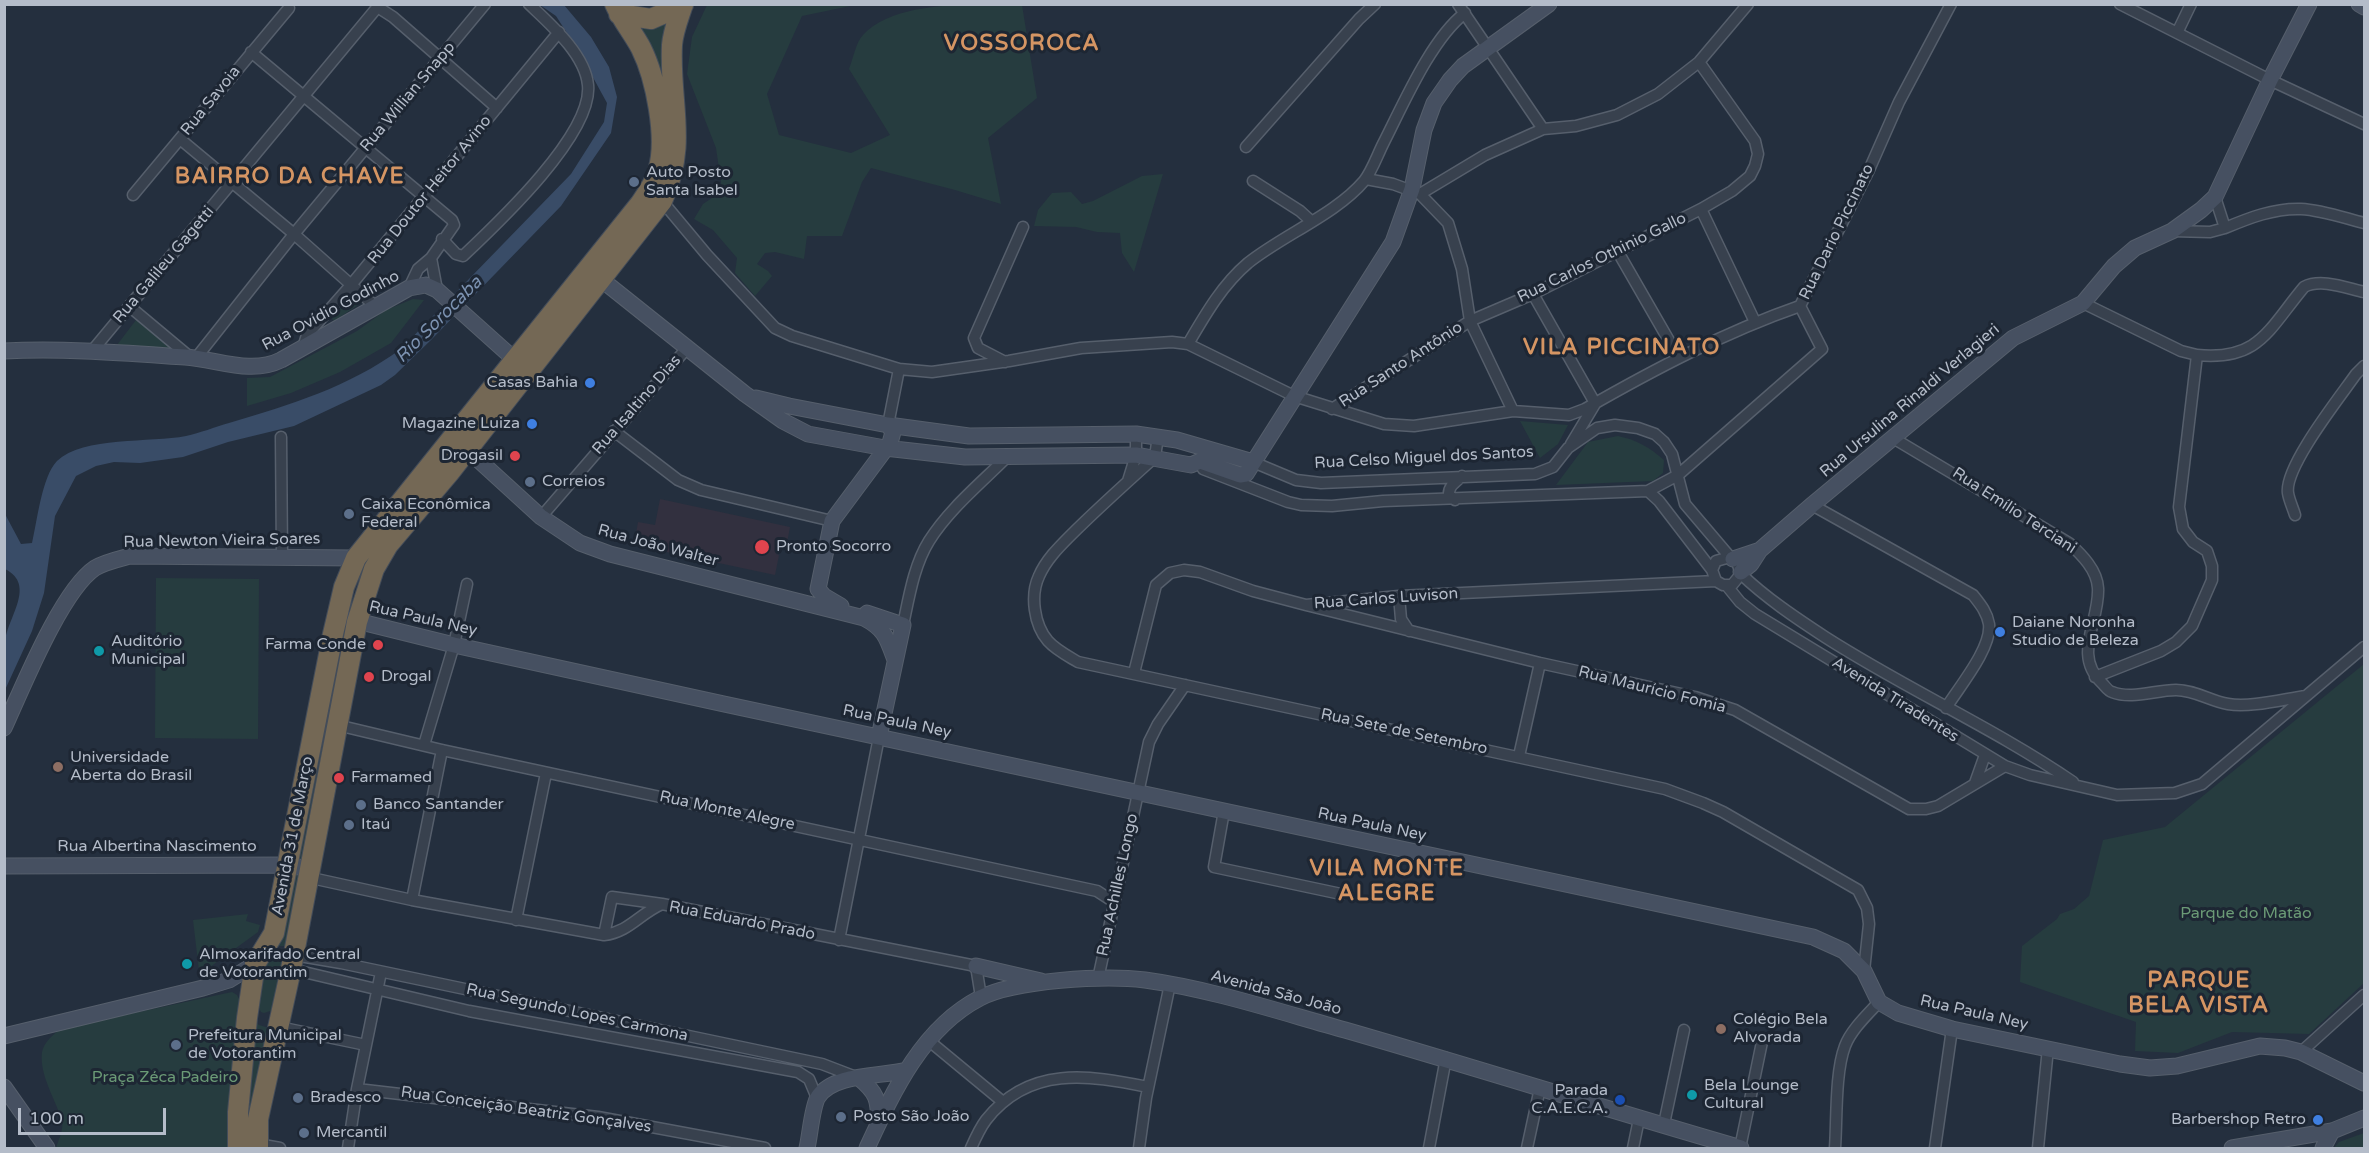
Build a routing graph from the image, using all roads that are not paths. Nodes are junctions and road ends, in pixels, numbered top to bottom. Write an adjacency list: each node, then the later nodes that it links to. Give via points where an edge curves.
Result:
1 (485, 4): 21 (street, Rua Willian Snapp)
2 (529, 4): 17 (street)
3 (683, 4): 15 (highway, via 651,19); 38 (highway, via 672,45 677,149)
4 (1376, 4): 30 (street)
5 (1549, 4): 19 (main road)
6 (1748, 4): 22 (street)
7 (1951, 4): 58 (street, Rua Dario Piccinato)
8 (2120, 4): 18 (street)
9 (2191, 4): 18 (street)
10 (2309, 4): 23 (main road, Rua Ursulina Rinaldi Verlagieri)
11 (2358, 4): 13 (main road)
12 (379, 6): 21 (street); 24 (street, Rua Galileu Gagetti)
13 (2364, 7)
14 (289, 8): 20 (street, Rua Savoia)
15 (617, 9): 49 (highway, via 650,72 661,132 661,158 658,172 640,204)
16 (1462, 9): 19 (street); 31 (street, via 1443,34)
17 (559, 32): 25 (street, Rua Doutor Heitor Avino); 46 (street, via 579,61 588,83 587,103 576,126 550,165 464,256 456,254)
18 (2177, 33): 23 (street)
19 (1490, 48): 27 (street); 34 (main road, via 1463,66 1434,104 1424,130)
20 (251, 52): 24 (street); 28 (street, Rua Savoia)
21 (439, 59): 25 (street); 29 (street, Rua Willian Snapp)
22 (1699, 62): 27 (street, via 1658,94 1617,115 1576,126); 39 (street, Rua Carlos Othinio Gallo, via 1755,141 1758,154 1750,176)
23 (2270, 80): 26 (street); 37 (main road, Rua Ursulina Rinaldi Verlagieri)
24 (305, 96): 29 (street); 33 (street, Rua Galileu Gagetti)
25 (497, 108): 36 (street, Rua Doutor Heitor Avino)
26 (2364, 124)
27 (1543, 129): 34 (street)
28 (180, 139): 33 (street); 35 (street, Rua Savoia)
29 (366, 147): 36 (street); 45 (street, Rua Willian Snapp)
30 (1246, 147)
31 (1366, 179): 34 (street); 40 (street)
32 (1253, 181): 40 (street)
33 (232, 183): 45 (street); 56 (street, Rua Galileu Gagetti)
34 (1416, 191): 59 (street, via 1448,223 1462,269); 75 (main road, via 1393,242)
35 (134, 195)
36 (425, 196): 46 (street, via 454,225); 50 (street, Rua Doutor Heitor Avino)
37 (2215, 197): 43 (street); 44 (main road, Rua Ursulina Rinaldi Verlagieri)
38 (662, 201): 49 (highway); 73 (street, via 775,328)
39 (1701, 209): 47 (street, Rua Carlos Othinio Gallo); 60 (street)
40 (1311, 221): 61 (street, via 1248,263 1228,283)
41 (2364, 223): 43 (street, via 2302,209 2253,216)
42 (1023, 227): 71 (street, via 974,338 978,348)
43 (2225, 228): 44 (street, via 2210,232)
44 (2172, 231): 55 (main road, Rua Ursulina Rinaldi Verlagieri, via 2134,248)
45 (294, 234): 50 (street); 68 (street, Rua Willian Snapp)
46 (442, 239): 48 (street)
47 (1618, 252): 54 (street, Rua Carlos Othinio Gallo); 69 (street)
48 (431, 258): 51 (street, via 418,269); 52 (street)
49 (595, 274): 63 (main road, Rua Celso Miguel dos Santos); 64 (highway)
50 (351, 285): 57 (street); 62 (street, Rua Doutor Heitor Avino, via 307,335)
51 (410, 288): 52 (main road, Rua Ovídio Godinho, via 426,285); 57 (main road, Rua Ovídio Godinho)
52 (440, 292): 70 (main road)
53 (2364, 292): 67 (street, via 2310,284 2256,344 2218,357)
54 (1533, 294): 59 (street, Rua Carlos Othinio Gallo); 76 (street)
55 (2083, 303): 67 (street); 84 (main road, Rua Ursulina Rinaldi Verlagieri, via 2013,338)
56 (129, 306): 66 (street, Rua Galileu Gagetti); 68 (street)
57 (375, 306): 62 (main road, Rua Ovídio Godinho)
58 (1800, 306): 60 (street, Rua Dario Piccinato); 95 (street, via 1822,349)
59 (1470, 321): 77 (street, Rua Santo Antônio); 78 (street)
60 (1755, 322): 69 (street, Rua Dario Piccinato)
61 (1188, 344): 71 (street, via 1082,348); 75 (street, Rua Dario Piccinato)
62 (303, 348): 68 (main road, Rua Ovídio Godinho, via 261,367)
63 (687, 348): 74 (main road, Rua Celso Miguel dos Santos); 80 (street, Rua Isaltino Dias)
64 (534, 350): 70 (highway); 86 (highway)
65 (4, 351): 66 (main road, Rua Ovídio Godinho)
66 (92, 351): 68 (main road, Rua Ovídio Godinho)
67 (2196, 355): 124 (street, via 2179,507 2183,529 2207,551 2212,580 2192,626 2176,642)
68 (193, 358)
69 (1679, 358): 76 (street, Rua Dario Piccinato)
70 (514, 359): 86 (highway)
71 (1005, 362): 73 (street, via 932,372)
72 (2364, 366): 100 (street, via 2307,443 2289,479 2287,492)
73 (899, 369): 79 (street)
74 (745, 394): 79 (main road, Rua Celso Miguel dos Santos); 87 (main road, Rua Celso Miguel dos Santos, via 808,434)
75 (1294, 396): 77 (street, Rua Dario Piccinato); 92 (main road)
76 (1595, 403): 78 (street, Rua Dario Piccinato, via 1569,415); 88 (street)
77 (1332, 409): 78 (street, Rua Dario Piccinato, via 1384,424 1414,426)
78 (1513, 411)
79 (888, 425): 85 (main road, Rua Celso Miguel dos Santos); 87 (main road, via 892,438)
80 (614, 431): 101 (street, Rua Isaltino Dias); 102 (street, via 678,480 701,490)
81 (1136, 434): 82 (main road, Rua Celso Miguel dos Santos); 85 (main road, Rua Celso Miguel dos Santos); 89 (street)
82 (1158, 436): 91 (street); 92 (main road, Rua Celso Miguel dos Santos)
83 (281, 437): 103 (street)
84 (1893, 438): 99 (main road, Rua Ursulina Rinaldi Verlagieri); 124 (street, Rua Emílio Terciani, via 2069,543 2085,558 2098,586 2087,648)
85 (1015, 439): 90 (main road, via 1007,443)
86 (461, 442): 101 (main road, Rua João Walter); 104 (highway); 109 (highway, Avenida 31 de Março, via 388,545)
87 (885, 448): 90 (main road, Rua Celso Miguel dos Santos, via 965,457); 102 (main road)
88 (1568, 448): 94 (street, Rua Celso Miguel dos Santos, via 1553,466 1535,474); 95 (street, Rua Celso Miguel dos Santos, via 1597,429 1615,425 1638,428 1664,442 1672,454)
89 (1136, 455): 90 (main road, Rua Celso Miguel dos Santos); 91 (main road, Rua Celso Miguel dos Santos); 96 (street)
90 (1007, 457): 117 (street, via 928,543)
91 (1155, 457): 93 (main road, Rua Celso Miguel dos Santos); 96 (street, Rua Sete de Setembro)
92 (1252, 462): 93 (main road, via 1246,474 1240,475 1200,461); 94 (street, Rua Celso Miguel dos Santos, via 1296,480 1321,483)
93 (1191, 465): 98 (street, Rua Celso Miguel dos Santos, via 1301,505)
94 (1462, 476): 98 (street, via 1449,490)
95 (1677, 476): 97 (street); 105 (street, Avenida Tiradentes, via 1685,504)
96 (1128, 481): 123 (street, Rua Sete de Setembro, via 1048,559 1034,596 1037,621 1046,639 1057,649 1078,662)
97 (1648, 491): 98 (street, Rua Celso Miguel dos Santos); 106 (street)
98 (1455, 500)
99 (1812, 505): 105 (main road, Rua Ursulina Rinaldi Verlagieri, via 1760,550 1751,564); 127 (street, via 1973,595 1985,610 1989,625 1985,647)
100 (2295, 515)
101 (541, 517): 113 (main road, Rua João Walter, via 580,543 610,554)
102 (832, 521): 111 (main road)
103 (282, 557): 104 (main road, Rua Newton Vieira Soares); 129 (main road, Rua Newton Vieira Soares, via 130,556 95,568 71,596 53,626)
104 (356, 558): 109 (highway); 115 (highway, Avenida 31 de Março)
105 (1736, 565): 106 (street, via 1725,557 1716,561); 110 (street, via 1736,582); 127 (street, Avenida Tiradentes, via 1790,614)
106 (1712, 570): 107 (street)
107 (1716, 581): 110 (street); 112 (street, Rua Carlos Luvison)
108 (467, 584): 119 (street)
109 (369, 585): 116 (highway, Avenida 31 de Março)
110 (1727, 586): 133 (street, Avenida Tiradentes, via 1755,614)
111 (818, 589): 113 (main road); 117 (main road, via 835,604)
112 (1399, 596): 114 (street, Rua Carlos Luvison); 118 (street, via 1401,619)
113 (800, 600): 121 (main road, Rua João Walter, via 878,625)
114 (1306, 605): 118 (street, Rua Maurício Fomia); 123 (street, Rua Carlos Luvison, via 1200,572 1170,573 1156,585)
115 (337, 616): 116 (main road, Rua Paula Ney); 144 (highway, Avenida 31 de Março)
116 (357, 622): 119 (main road, Rua Paula Ney); 128 (highway, Avenida 31 de Março)
117 (903, 625): 121 (main road)
118 (1409, 631): 122 (street, Rua Maurício Fomia)
119 (453, 645): 130 (main road, Rua Paula Ney); 131 (street)
120 (2364, 647): 126 (street, Avenida Tiradentes)
121 (895, 660): 130 (main road)
122 (1540, 663): 134 (street); 139 (street, Rua Maurício Fomia, via 1695,697 1734,710 1909,809 1938,806)
123 (1134, 674): 125 (street, Rua Sete de Setembro)
124 (2095, 677): 126 (street, via 2111,692 2134,695 2192,691 2230,705)
125 (1185, 685): 134 (street, Rua Sete de Setembro); 141 (street, Rua Achilles Longo, via 1149,742)
126 (2306, 696): 140 (street, Avenida Tiradentes, via 2202,784 2175,793 2117,795)
127 (1946, 708): 135 (street, Avenida Tiradentes)
128 (337, 725): 131 (street, Rua Monte Alegre); 146 (highway, Avenida 31 de Março)
129 (4, 728)
130 (879, 737): 141 (main road, Rua Paula Ney); 143 (street)
131 (424, 745): 132 (street, Rua Monte Alegre)
132 (442, 750): 137 (street, Rua Monte Alegre); 148 (street)
133 (1985, 755): 136 (street, Avenida Tiradentes); 139 (street)
134 (1519, 756): 157 (street, Rua Sete de Setembro, via 1665,789 1703,802 1858,890 1867,908 1869,924)
135 (2038, 758): 138 (street, via 2037,768); 140 (street, Avenida Tiradentes)
136 (2005, 766): 138 (street, Avenida Tiradentes); 139 (street, Rua Maurício Fomia)
137 (546, 773): 143 (street, Rua Monte Alegre); 151 (street)
138 (2030, 775): 140 (street, Avenida Tiradentes)
139 (1975, 783)
140 (2079, 786)
141 (1138, 792): 142 (main road, Rua Paula Ney); 149 (street, Rua Achilles Longo)
142 (1224, 811): 147 (street, via 1214,867); 157 (main road, Rua Paula Ney, via 1813,937 1844,951)
143 (858, 839): 149 (street, Rua Monte Alegre, via 1097,891); 153 (street)
144 (288, 865): 145 (main road, Rua Albertina Nascimento); 146 (main road, Rua Albertina Nascimento); 155 (highway, Avenida 31 de Março, via 274,933)
145 (4, 866)
146 (308, 873): 148 (street); 154 (highway, Avenida 31 de Março)
147 (1341, 894)
148 (412, 900): 151 (street)
149 (1114, 902): 159 (street, Rua Achilles Longo)
150 (662, 904): 152 (street, Rua Eduardo Prado, via 618,933); 152 (street, via 612,897); 153 (street, Rua Eduardo Prado)
151 (516, 920): 152 (street)
152 (604, 935)
153 (839, 940): 156 (street, Rua Eduardo Prado)
154 (292, 962): 155 (highway, via 274,955); 158 (street, Rua Segundo Lopes Carmona); 162 (street); 167 (highway, Avenida 31 de Março)
155 (255, 964): 166 (highway, Avenida 31 de Março); 170 (main road, via 229,980 203,988)
156 (976, 966): 160 (main road); 164 (street)
157 (1864, 971): 165 (main road, Rua Paula Ney)
158 (381, 972): 162 (street); 177 (street, Rua Segundo Lopes Carmona)
159 (1098, 979): 160 (main road, Avenida São João); 161 (main road, Avenida São João, via 1142,979)
160 (1044, 982): 164 (main road, Avenida São João)
161 (1170, 984): 176 (main road, Avenida São João); 183 (street)
162 (378, 990): 173 (street); 179 (street, via 469,1011)
163 (2364, 995): 175 (street)
164 (981, 997): 171 (main road, Avenida São João, via 950,1018)
165 (1879, 1002): 168 (main road, Rua Paula Ney, via 1898,1013); 208 (street, via 1845,1046)
166 (249, 1003): 167 (highway, via 260,1019); 197 (highway, Avenida 31 de Março)
167 (279, 1027): 173 (street); 193 (highway, Avenida 31 de Março, via 258,1119)
168 (1952, 1029): 174 (main road, Rua Paula Ney); 209 (street)
169 (1684, 1030): 191 (street)
170 (4, 1036)
171 (928, 1040): 178 (main road, Avenida São João); 187 (street)
172 (1762, 1042): 195 (street)
173 (366, 1045): 185 (street)
174 (2048, 1048): 175 (main road, Rua Paula Ney, via 2150,1068 2177,1066 2260,1046); 210 (street)
175 (2301, 1052): 181 (main road, Rua Paula Ney)
176 (1446, 1058): 184 (main road, Avenida São João); 205 (street)
177 (803, 1060): 179 (street); 180 (street, Rua Segundo Lopes Carmona)
178 (907, 1070): 180 (main road); 190 (main road, Avenida São João)
179 (801, 1073): 186 (street, via 809,1078)
180 (859, 1078): 186 (main road, via 834,1083); 190 (main road, via 875,1094)
181 (2364, 1083)
182 (4, 1087): 196 (main road)
183 (1148, 1087): 187 (street, via 1099,1077 1059,1077 1036,1083); 204 (street)
184 (1540, 1088): 189 (main road, Avenida São João); 206 (street)
185 (357, 1089): 199 (street); 200 (street, Rua Conceição Beatriz Gonçalves, via 598,1117)
186 (818, 1098): 201 (main road)
187 (1003, 1102): 203 (street, via 985,1121)
188 (2364, 1118): 192 (main road)
189 (1639, 1119): 191 (main road, Avenida São João); 207 (street)
190 (879, 1123): 202 (main road, Avenida São João)
191 (1664, 1124): 195 (main road, Avenida São João)
192 (2332, 1131): 194 (main road); 212 (main road)
193 (258, 1147): 198 (street)
194 (2257, 1147): 211 (main road)
195 (1740, 1148)
196 (47, 1149)
197 (238, 1149)
198 (280, 1149)
199 (348, 1149)
200 (765, 1149)
201 (807, 1149)
202 (867, 1149)
203 (971, 1149)
204 (1139, 1149)
205 (1429, 1149)
206 (1527, 1149)
207 (1633, 1149)
208 (1835, 1149)
209 (1935, 1149)
210 (2038, 1149)
211 (2232, 1149)
212 (2323, 1149)

